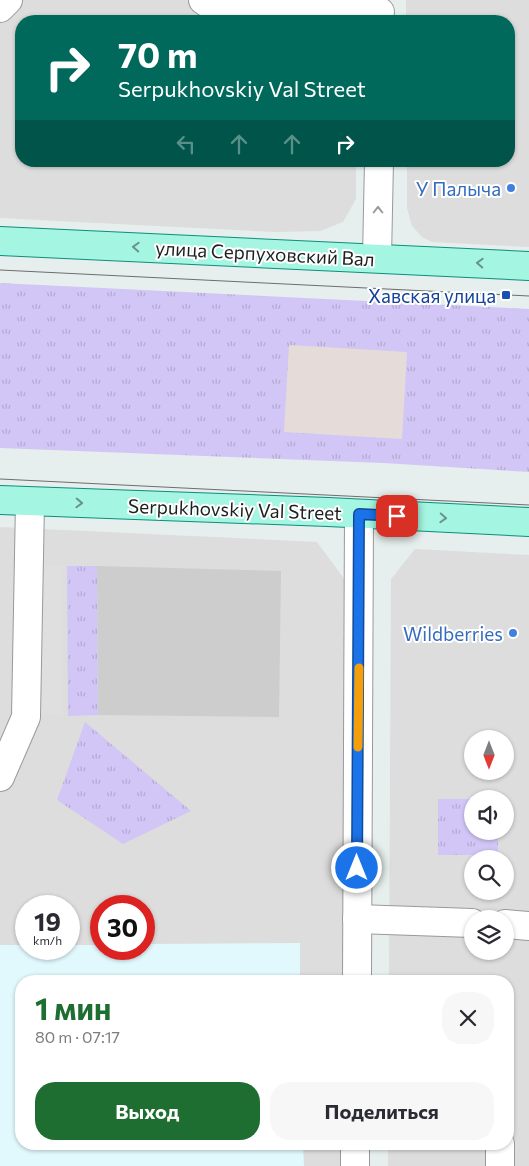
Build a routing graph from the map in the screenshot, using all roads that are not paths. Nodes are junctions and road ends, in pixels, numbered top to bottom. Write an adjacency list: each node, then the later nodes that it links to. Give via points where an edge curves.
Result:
1 (8, 0): 3 (street)
2 (203, 0): 4 (street, via 215,8)
3 (0, 8)
4 (380, 11)
5 (379, 167): 7 (street, one-way to 5)
6 (0, 241): 7 (main road, улица Серпуховский Вал, one-way to 6)
7 (376, 258): 8 (main road, улица Серпуховский Вал, one-way to 7)
8 (529, 266)
9 (0, 500): 10 (main road, Serpukhovskiy Val Street)
10 (30, 502): 11 (main road, Serpukhovskiy Val Street, one-way to 11); 13 (street, via 26,717)
11 (359, 514): 12 (main road, Serpukhovskiy Val Street, one-way to 12); 14 (street)
12 (529, 522)
13 (0, 777)
14 (357, 919): 15 (street); 18 (street)
15 (464, 923)
16 (514, 925): 17 (street)
17 (529, 926)
18 (357, 975)
19 (355, 1150): 21 (street)
20 (500, 1150): 22 (street)
21 (355, 1166)
22 (500, 1166)

